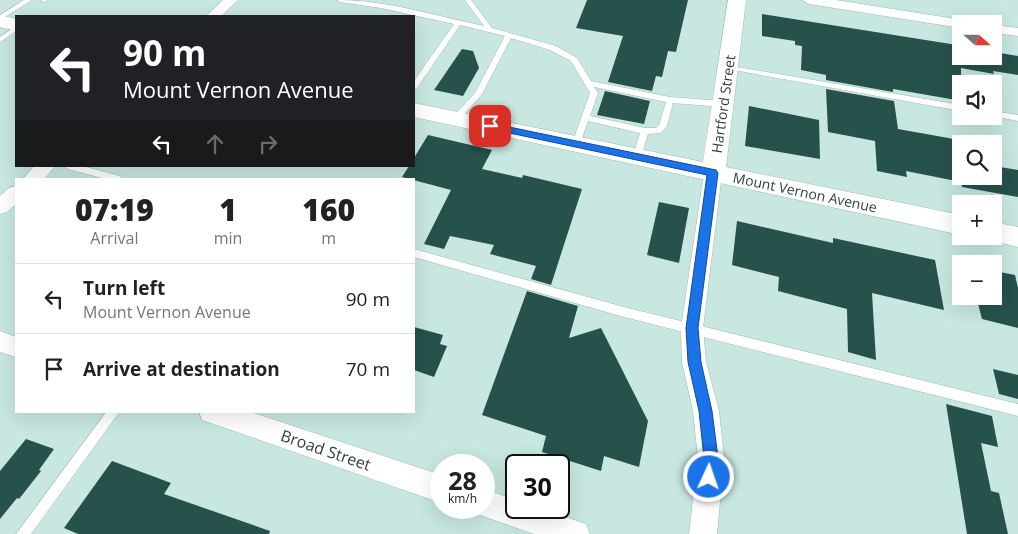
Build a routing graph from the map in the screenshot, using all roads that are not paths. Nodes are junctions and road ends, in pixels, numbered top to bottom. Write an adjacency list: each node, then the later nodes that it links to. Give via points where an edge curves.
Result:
1 (29, 0): 8 (lane)
2 (231, 0): 7 (street)
3 (340, 0): 9 (lane)
4 (468, 0): 13 (lane)
5 (737, 0): 18 (street, Hartford Street)
6 (809, 0): 10 (street)
7 (214, 15)
8 (0, 20): 11 (street)
9 (458, 22): 13 (lane); 20 (lane)
10 (952, 22)
11 (15, 27)
12 (15, 28): 17 (lane)
13 (490, 29): 16 (lane)
14 (1002, 30): 15 (street)
15 (1018, 32)
16 (509, 35): 19 (lane, via 553,48 574,60); 28 (lane, via 478,94)
17 (0, 40)
18 (728, 66): 22 (street, Hartford Street); 23 (lane)
19 (588, 83): 21 (lane); 26 (lane, via 594,93)
20 (415, 85)
21 (670, 100): 22 (lane); 29 (lane, via 658,131)
22 (722, 104): 34 (street, Hartford Street)
23 (952, 106)
24 (415, 110): 28 (street, Mount Vernon Avenue)
25 (1002, 115): 27 (lane)
26 (585, 118): 29 (lane); 30 (lane)
27 (1018, 118)
28 (455, 119): 30 (street, Mount Vernon Avenue)
29 (645, 131): 31 (lane)
30 (576, 144): 31 (street, Mount Vernon Avenue)
31 (637, 157): 34 (street, Mount Vernon Avenue)
32 (45, 167): 35 (street)
33 (72, 167): 36 (lane)
34 (713, 173): 39 (street, Mount Vernon Avenue); 43 (street, Hartford Street)
35 (33, 178)
36 (116, 178)
37 (15, 194): 38 (street)
38 (0, 208)
39 (952, 223)
40 (1002, 234): 41 (street)
41 (1018, 237)
42 (415, 253): 43 (lane)
43 (692, 328): 46 (lane); 53 (street, Hartford Street, via 694,362 706,411 711,458)
44 (0, 341): 45 (street)
45 (15, 347)
46 (1018, 410)
47 (113, 413): 51 (lane)
48 (217, 413): 49 (street, Broad Street)
49 (430, 485)
50 (495, 507): 52 (street)
51 (23, 534)
52 (576, 534)
53 (702, 534)

